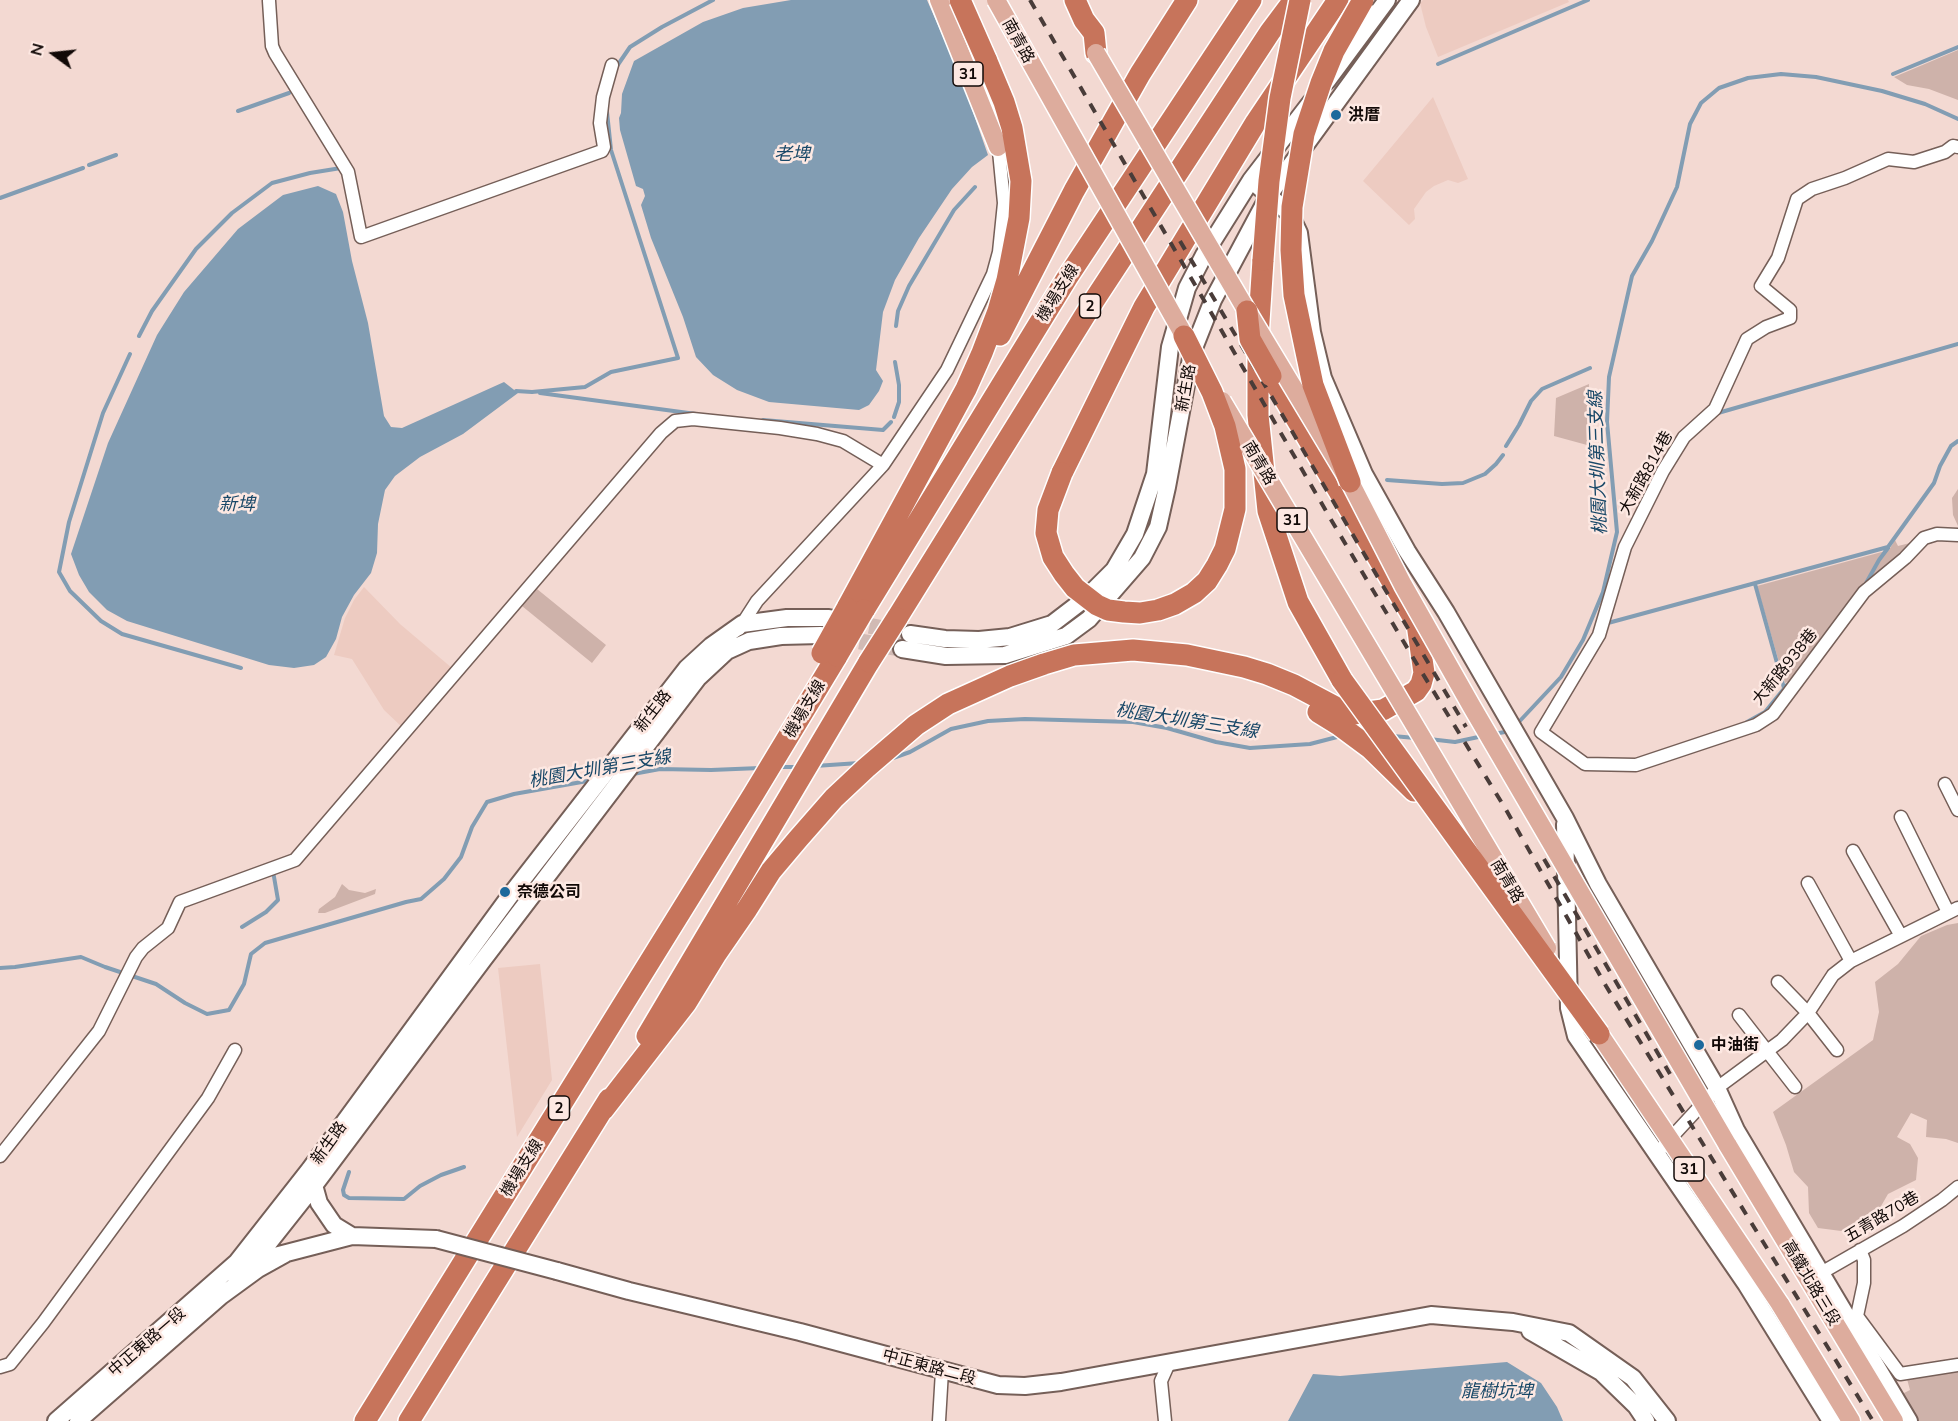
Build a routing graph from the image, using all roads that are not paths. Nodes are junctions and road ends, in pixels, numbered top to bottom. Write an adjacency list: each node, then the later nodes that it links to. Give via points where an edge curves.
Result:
1 (996, 0): 21 (main road, 南青路 / 31, bridge)
2 (1064, 0): 14 (main road)
3 (1075, 0): 14 (highway, via 1094,33)
4 (1187, 0): 22 (highway, via 1140,74 1074,191 999,338)
5 (1251, 0): 26 (highway, 機場支線 / 2)
6 (1294, 0): 28 (highway, 機場支線 / 2, via 1095,298)
7 (1300, 0): 36 (highway, bridge, via 1280,98 1269,181 1258,337 1258,415 1268,511 1298,602 1342,680)
8 (1338, 0): 21 (highway, bridge, via 1256,122 1144,307 1062,473 1048,510 1046,533 1053,557 1076,588 1108,610 1140,613 1175,604 1207,581 1225,549 1235,508 1234,469 1216,400)
9 (1363, 0): 24 (highway, bridge, via 1334,51 1304,134 1292,207 1294,295 1313,386)
10 (1387, 0): 18 (main road, 新生路)
11 (1412, 0): 19 (main road, 新生路)
12 (269, 1): 15 (street, via 272,46 348,172 361,237 602,151 603,97)
13 (956, 4): 16 (main road, 31); 22 (highway, bridge, via 1004,102 1021,180 1019,218 1007,279)
14 (1096, 53): 20 (main road, bridge)
15 (612, 65)
16 (998, 147): 23 (street, via 1004,203 993,274 946,370)
17 (1958, 147): 32 (street, 大新路814巷, via 1914,162 1888,159 1812,189 1797,199 1778,258 1761,286 1790,310 1790,318 1747,339 1715,409 1684,437 1672,456 1625,548 1599,635)
18 (1251, 180): 19 (main road); 28 (main road, 新生路, via 1187,288 1170,347 1155,474 1135,534 1114,570 1052,624 1010,637 979,640)
19 (1269, 195): 28 (main road, 新生路, via 1213,300 1192,353 1158,527 1143,558 1089,619 1066,636 1005,655 946,656); 38 (main road, via 1290,214 1299,232 1312,332 1323,378 1364,474 1565,818)
20 (1247, 311): 24 (main road, bridge); 31 (highway, bridge, via 1250,339 1417,624 1424,665 1419,688 1383,710 1353,714 1267,674 1187,655 1133,650 1074,655)
21 (1184, 336): 46 (main road, 南青路 / 31, bridge)
22 (966, 389): 26 (highway)
23 (883, 465): 27 (street, via 757,601); 56 (street, via 843,441 817,434 693,419 675,421 295,860 180,902 168,928 136,957 99,1031)
24 (1350, 482): 82 (main road, 高鐵北路三段, bridge, via 1472,707)
25 (1958, 535): 32 (street, 大新路938巷, via 1924,538 1864,592 1773,714 1756,725 1636,765 1585,765)
26 (847, 612): 27 (main road, 新生路); 29 (highway, 機場支線 / 2, bridge)
27 (742, 624): 30 (street); 57 (main road, 新生路, via 687,668 512,893)
28 (903, 634): 53 (highway, 機場支線 / 2, bridge, via 869,662)
29 (826, 648): 30 (main road, 新生路, via 781,636 749,641); 74 (highway, 機場支線 / 2, via 780,743 692,893)
30 (727, 651): 59 (main road, 新生路, via 698,678 644,747)
31 (1044, 664): 36 (highway, bridge, via 1181,666 1249,681 1279,693 1339,725 1370,748); 53 (highway, via 948,704 916,725 834,798 771,870 686,1003)
32 (1541, 732)
33 (1945, 784): 34 (street)
34 (1958, 810)
35 (1901, 817): 40 (street)
36 (1449, 828): 46 (highway, bridge)
37 (1853, 851): 41 (street)
38 (1574, 852): 51 (main road, via 1598,884); 55 (main road, via 1569,1008 1576,1036)
39 (1808, 883): 42 (street)
40 (1953, 910): 41 (street)
41 (1901, 936): 42 (street)
42 (1851, 961): 44 (street, via 1833,975)
43 (1778, 982): 44 (street)
44 (1808, 1013): 48 (street); 49 (street)
45 (1739, 1015): 49 (street)
46 (1599, 1034): 81 (main road, 南青路 / 31, bridge, via 1780,1304)
47 (235, 1050): 70 (street, via 208,1098 57,1304 10,1365)
48 (1837, 1050)
49 (1769, 1051): 50 (street); 51 (street)
50 (1795, 1087)
51 (1717, 1088): 52 (street); 54 (main road)
52 (1700, 1104): 54 (main road); 55 (street)
53 (603, 1110): 75 (highway, 機場支線 / 2)
54 (1727, 1112): 65 (main road)
55 (1657, 1153): 80 (main road, via 1746,1284)
56 (0, 1156)
57 (310, 1169): 59 (main road, 新生路); 64 (main road, 中正東路一段)
58 (1958, 1187): 61 (street, 五青路70巷, via 1903,1226)
59 (314, 1188): 60 (main road, via 318,1203 334,1225); 63 (main road, 中正東路一段)
60 (352, 1236): 62 (main road, 中正東路一段); 71 (main road, 中正東路二段, bridge, via 436,1239)
61 (1860, 1250): 65 (street, 五青路70巷); 69 (street, via 1864,1283 1857,1316 1900,1374)
62 (285, 1254): 63 (main road, 中正東路一段); 67 (main road, 中正東路一段, via 221,1296)
63 (256, 1259): 64 (main road, 中正東路一段); 67 (main road, 中正東路一段, via 217,1289)
64 (237, 1262): 72 (main road, 中正東路一段)
65 (1821, 1273): 83 (main road, 高鐵北路三段)
66 (1514, 1322): 68 (main road, 中正東路二段, via 1431,1315); 78 (main road, 中正東路二段, via 1601,1372); 79 (main road, 中正東路二段, via 1569,1333 1633,1378)
67 (181, 1331): 73 (main road, 中正東路一段)
68 (1169, 1363): 71 (main road, 中正東路二段, via 1024,1386 998,1385); 77 (street, via 1161,1381)
69 (1958, 1365)
70 (0, 1367)
71 (942, 1371): 76 (street)
72 (56, 1421)
73 (78, 1421)
74 (365, 1421)
75 (409, 1421)
76 (939, 1421)
77 (1165, 1421)
78 (1646, 1421)
79 (1667, 1421)
80 (1831, 1421)
81 (1851, 1421)
82 (1894, 1421)
83 (1909, 1421)

